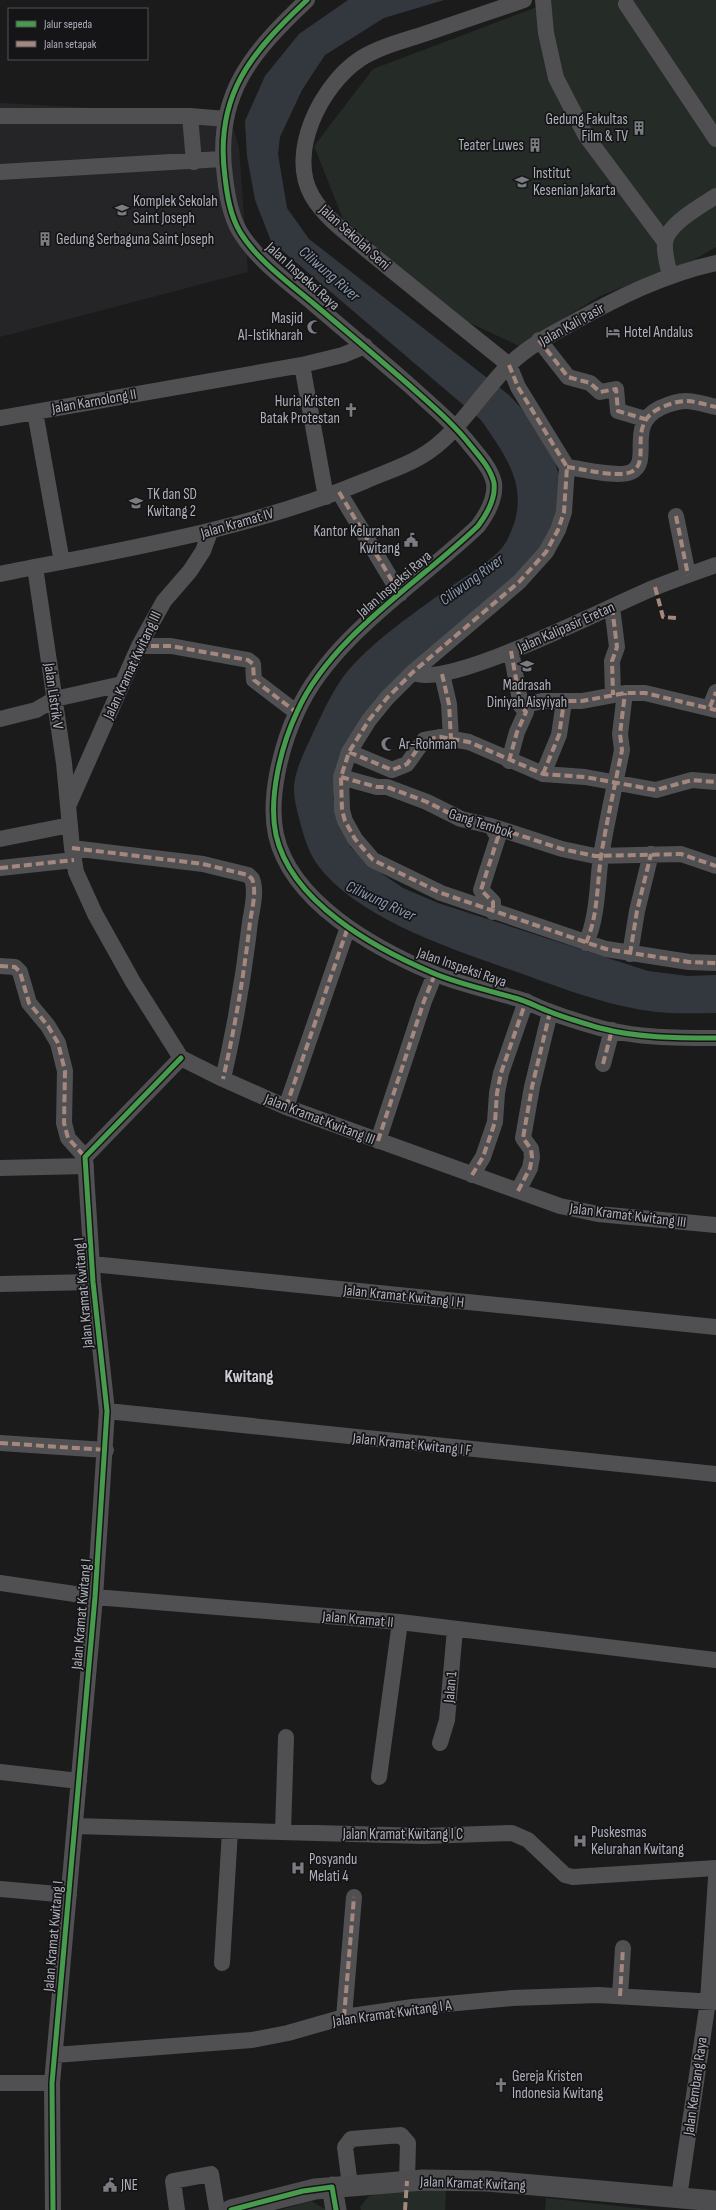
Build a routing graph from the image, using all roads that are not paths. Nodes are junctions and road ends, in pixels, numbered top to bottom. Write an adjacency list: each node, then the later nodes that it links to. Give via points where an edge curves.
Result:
1 (307, 0): 7 (street, Jalan Inspeksi Raya, via 277,28 250,61 238,82)
2 (524, 0): 19 (street, Jalan Sekolah Seni, via 387,46 360,59 336,80 318,107 308,131 303,170 313,197 331,219)
3 (543, 0): 13 (street, via 546,33 556,78 586,136)
4 (626, 4): 8 (street)
5 (0, 116): 6 (street)
6 (190, 116): 7 (street); 10 (street)
7 (226, 119): 9 (street, Jalan Inspeksi Raya, via 222,131)
8 (716, 139)
9 (222, 159): 10 (street); 17 (street, Jalan Inspeksi Raya, via 228,201 240,231 268,266)
10 (194, 162): 11 (street)
11 (0, 172)
12 (716, 196): 13 (street, via 674,225)
13 (665, 242): 15 (street)
14 (716, 263): 15 (street, Jalan Kali Pasir)
15 (670, 276): 16 (street, Jalan Kali Pasir, via 605,304)
16 (539, 340): 19 (street, Jalan Kali Pasir); 23 (street, via 568,377 590,383 600,392 616,389 618,410)
17 (365, 346): 18 (street, Jalan Karnolong II); 24 (street, Jalan Inspeksi Raya)
18 (302, 365): 21 (street, Jalan Karnolong II); 26 (street)
19 (505, 370): 24 (street, Jalan Kali Pasir); 25 (street)
20 (716, 407): 23 (street, via 689,400 677,401 655,411)
21 (35, 412): 22 (street); 29 (street, Jalan Karnolong II)
22 (0, 418)
23 (645, 419): 25 (street, via 640,438 641,456 637,468 618,474)
24 (459, 423): 26 (street, Jalan Kramat IV, via 440,444 420,457); 34 (street, Jalan Inspeksi Raya, via 490,471 494,484 488,513 478,526)
25 (567, 467): 38 (street, via 564,512 546,552 519,582)
26 (333, 495): 28 (street, Jalan Kramat IV); 34 (street)
27 (676, 516): 33 (street)
28 (210, 532): 29 (street, Jalan Kramat IV); 36 (street, Jalan Kramat Kwitang III, via 203,551 190,571 164,601)
29 (62, 562): 31 (street, Jalan Kramat IV)
30 (716, 565): 33 (street, Jalan Kalipasir Eretan)
31 (35, 567): 32 (street, Jalan Kramat IV); 43 (street, Jalan Listrik V)
32 (0, 574)
33 (688, 575): 35 (street, Jalan Kalipasir Eretan)
34 (400, 594): 47 (street, Jalan Inspeksi Raya, via 330,662)
35 (612, 607): 37 (street, Jalan Kalipasir Eretan); 42 (street, via 617,648 612,661)
36 (139, 646): 40 (street, Jalan Kramat Kwitang III); 47 (street, via 171,646 248,660 253,664 254,680)
37 (511, 651): 39 (street, Jalan Kalipasir Eretan); 45 (street)
38 (413, 672): 39 (street, Jalan Kalipasir Eretan, via 423,676); 50 (street, via 369,720)
39 (442, 674): 49 (street, via 449,704)
40 (122, 684): 43 (street); 56 (street, Jalan Kramat Kwitang III)
41 (716, 692): 46 (street)
42 (619, 694): 44 (street); 46 (street, via 658,695); 55 (street, via 622,750)
43 (55, 699): 48 (street, via 36,710); 56 (street, Jalan Listrik V)
44 (564, 702): 45 (street, via 542,701); 52 (street, via 559,735)
45 (521, 706): 51 (street, via 526,712)
46 (713, 708)
47 (296, 712): 66 (street, Jalan Inspeksi Raya, via 281,759 276,785 273,805 276,836 291,871 310,896)
48 (0, 719)
49 (451, 739): 50 (street, via 441,737 424,740 407,764 392,770); 51 (street, via 469,742)
50 (349, 752): 53 (street)
51 (509, 761): 52 (street)
52 (543, 774): 55 (street, via 585,777)
53 (341, 777): 58 (street, Gang Tembok, via 377,787 387,787 427,802 461,819); 65 (street, via 345,821 354,839 373,860 441,893)
54 (716, 782): 55 (street, via 692,780 656,790)
55 (615, 783): 62 (street)
56 (68, 807): 57 (street, Jalan Listrik V)
57 (70, 825): 59 (street); 60 (street)
58 (491, 826): 62 (street, Gang Tembok, via 562,849); 65 (street, via 498,837 481,890 493,902)
59 (0, 839)
60 (73, 854): 64 (street); 76 (street, via 83,891 95,914 133,982); 78 (street, via 203,864 248,875 252,879 254,894 245,972)
61 (651, 854): 62 (street, Gang Tembok); 63 (street, Gang Tembok, via 680,854); 68 (street)
62 (601, 856): 67 (street, via 598,894)
63 (716, 866)
64 (0, 868)
65 (493, 912): 67 (street)
66 (348, 927): 71 (street, Jalan Inspeksi Raya, via 387,951); 79 (street)
67 (586, 943): 68 (street)
68 (630, 954): 69 (street)
69 (716, 963)
70 (0, 966): 81 (street, via 15,967 20,972 29,1003 48,1026 58,1044 65,1071 64,1123 68,1138)
71 (435, 974): 72 (street, Jalan Inspeksi Raya); 80 (street)
72 (526, 1001): 73 (street, Jalan Inspeksi Raya); 83 (street, via 501,1073 495,1122 483,1157)
73 (550, 1012): 74 (street, Jalan Inspeksi Raya); 84 (street, via 523,1138 532,1152 530,1168)
74 (612, 1030): 75 (street, Jalan Inspeksi Raya, via 652,1038); 77 (street)
75 (716, 1038)
76 (181, 1058): 78 (street, Jalan Kramat Kwitang III); 81 (street)
77 (603, 1064)
78 (223, 1079): 79 (street, Jalan Kramat Kwitang III)
79 (286, 1107): 80 (street, Jalan Kramat Kwitang III)
80 (378, 1141): 83 (street, Jalan Kramat Kwitang III)
81 (86, 1162): 82 (street); 86 (street, Jalan Kramat Kwitang I)
82 (0, 1168)
83 (472, 1175): 84 (street, Jalan Kramat Kwitang III)
84 (518, 1191): 85 (street, Jalan Kramat Kwitang III, via 560,1206 598,1214)
85 (716, 1225)
86 (92, 1264): 87 (street, Jalan Kramat Kwitang I); 89 (street, Jalan Kramat Kwitang I H)
87 (93, 1282): 88 (street); 90 (street, Jalan Kramat Kwitang I)
88 (0, 1284)
89 (716, 1327)
90 (107, 1411): 92 (street, Jalan Kramat Kwitang I); 93 (street, Jalan Kramat Kwitang I F)
91 (0, 1443): 92 (street)
92 (106, 1450): 95 (street, Jalan Kramat Kwitang I)
93 (716, 1474)
94 (0, 1583): 95 (street, Jalan Kramat II)
95 (95, 1597): 96 (street, Jalan Kramat II); 103 (street, Jalan Kramat Kwitang I)
96 (400, 1622): 97 (street, Jalan Kramat II); 102 (street)
97 (455, 1629): 98 (street, Jalan Kramat II); 100 (street, Jalan 1, via 447,1720)
98 (716, 1660)
99 (286, 1737): 106 (street)
100 (440, 1743)
101 (0, 1772): 103 (street)
102 (379, 1777)
103 (79, 1782): 104 (street, Jalan Kramat Kwitang I)
104 (75, 1826): 105 (street, Jalan Kramat Kwitang I C); 110 (street, Jalan Kramat Kwitang I)
105 (230, 1831): 106 (street, Jalan Kramat Kwitang I C); 113 (street)
106 (283, 1832): 107 (street, Jalan Kramat Kwitang I C, via 424,1836 512,1833 528,1840 565,1875 573,1877)
107 (716, 1868)
108 (716, 1878): 115 (street, Jalan Kembang Raya)
109 (0, 1889): 110 (street)
110 (69, 1894): 117 (street, Jalan Kramat Kwitang I)
111 (354, 1896): 116 (street)
112 (623, 1948): 114 (street)
113 (222, 1964)
114 (620, 1996): 115 (street, Jalan Kramat Kwitang I A); 116 (street, Jalan Kramat Kwitang I A, via 512,1998)
115 (712, 2002): 122 (street, Jalan Kembang Raya)
116 (344, 2017): 117 (street, Jalan Kramat Kwitang I A, via 252,2040)
117 (55, 2055): 119 (street, Jalan Kramat Kwitang I)
118 (0, 2083): 119 (street)
119 (52, 2083): 124 (street, Jalan Kramat Kwitang I)
120 (407, 2181): 121 (main road, Jalan Kramat Kwitang); 121 (street, via 408,2143 401,2135 351,2139 345,2147); 122 (main road, Jalan Kramat Kwitang, via 487,2181)
121 (341, 2186): 127 (main road, Jalan Kramat Kwitang, via 303,2191); 128 (main road)
122 (680, 2197): 123 (main road, Jalan Kramat Kwitang)
123 (716, 2201)
124 (53, 2210)
125 (176, 2210): 126 (street, via 173,2181 211,2174)
126 (218, 2210)
127 (231, 2210)
128 (336, 2210)

